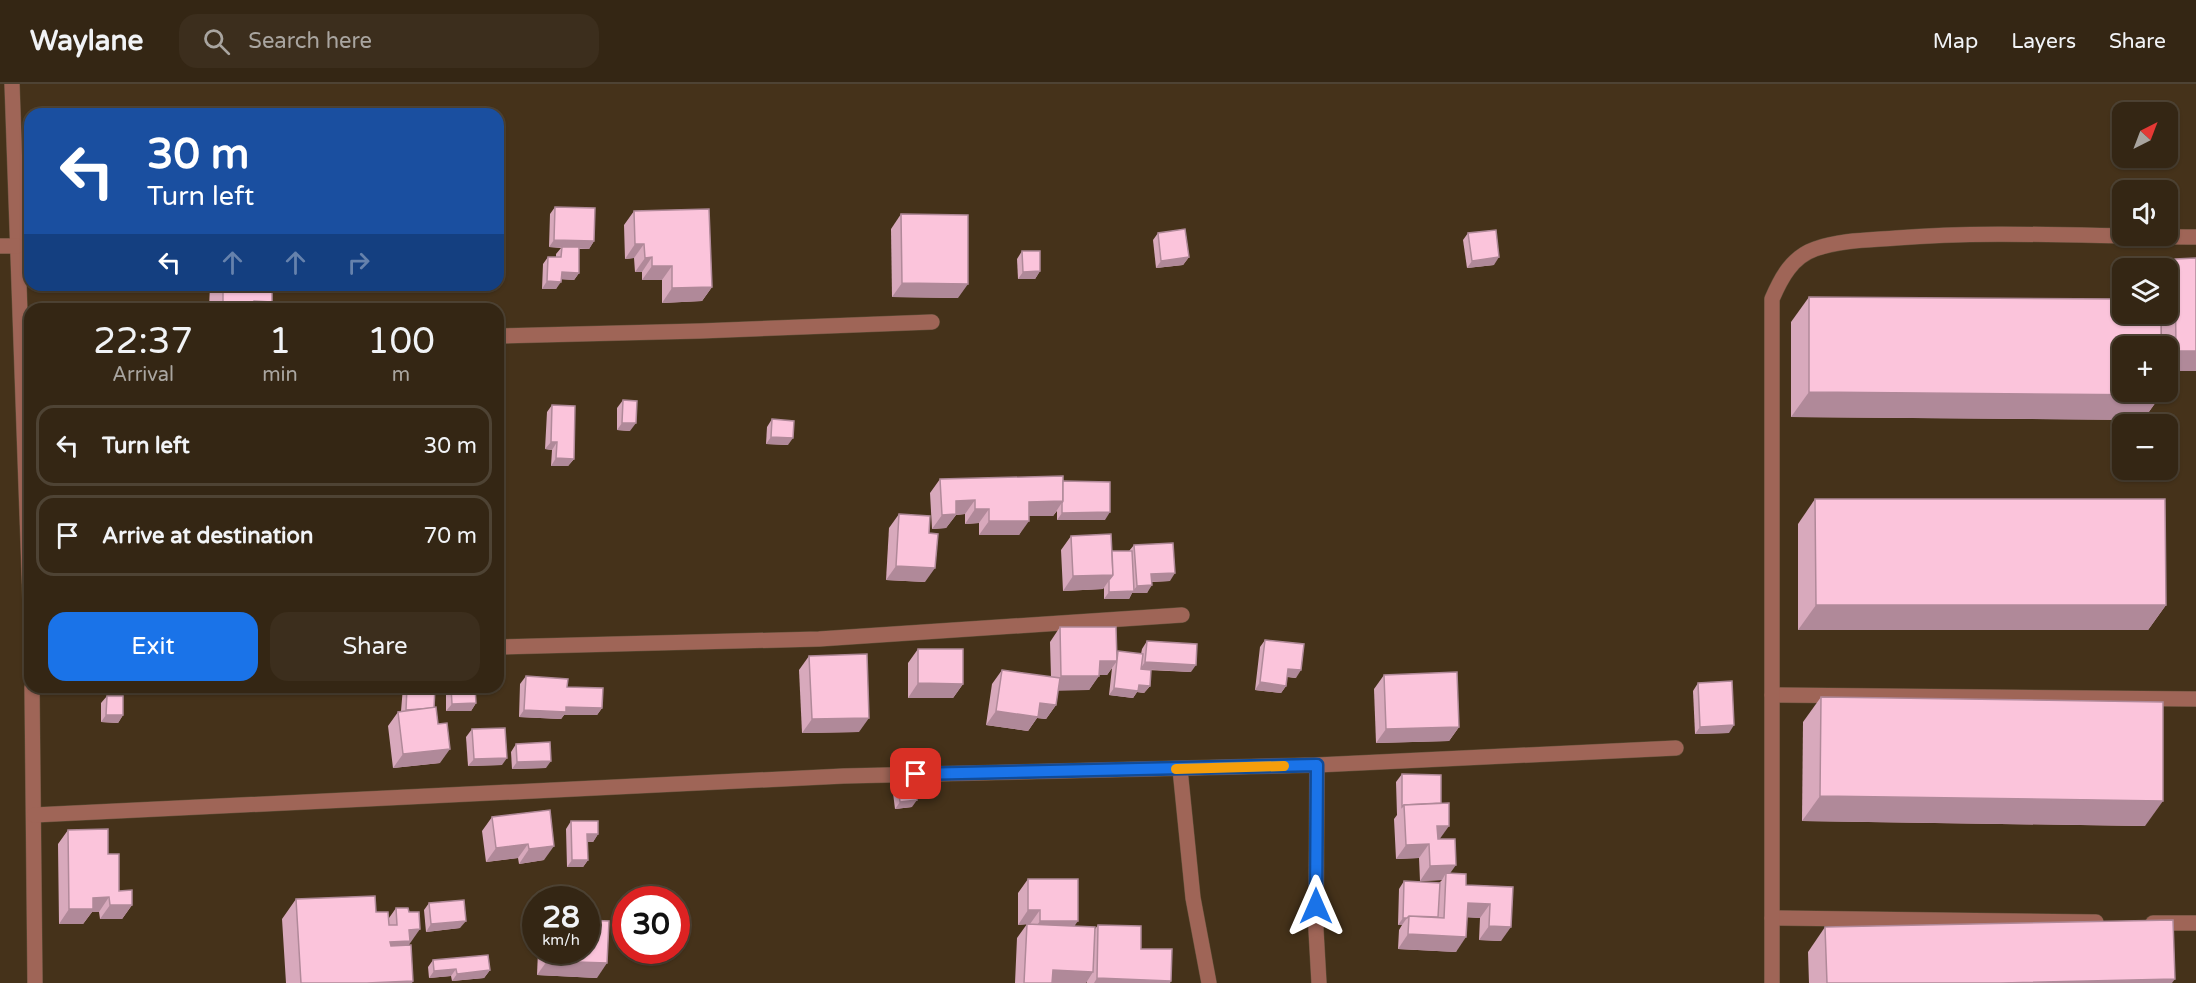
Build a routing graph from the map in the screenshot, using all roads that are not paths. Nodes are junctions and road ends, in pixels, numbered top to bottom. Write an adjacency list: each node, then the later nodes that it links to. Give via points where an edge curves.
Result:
1 (12, 84): 4 (street)
2 (2196, 237): 11 (street, via 1942,234 1843,242 1813,249 1792,264 1773,299)
3 (0, 246): 4 (street)
4 (17, 246): 6 (street)
5 (932, 322): 7 (street)
6 (24, 325)
7 (504, 336)
8 (1182, 615): 9 (street, via 819,639)
9 (504, 647)
10 (32, 693): 16 (street)
11 (1772, 695): 12 (street); 17 (street)
12 (2196, 699)
13 (1676, 748): 14 (street)
14 (1317, 765): 15 (street); 23 (street)
15 (1180, 769): 16 (street, via 844,776); 22 (street, via 1192,898)
16 (34, 815): 21 (street)
17 (1772, 918): 18 (street); 24 (street)
18 (2114, 922)
19 (2137, 923): 20 (street)
20 (2196, 923)
21 (36, 983)
22 (1209, 983)
23 (1319, 983)
24 (1772, 983)

